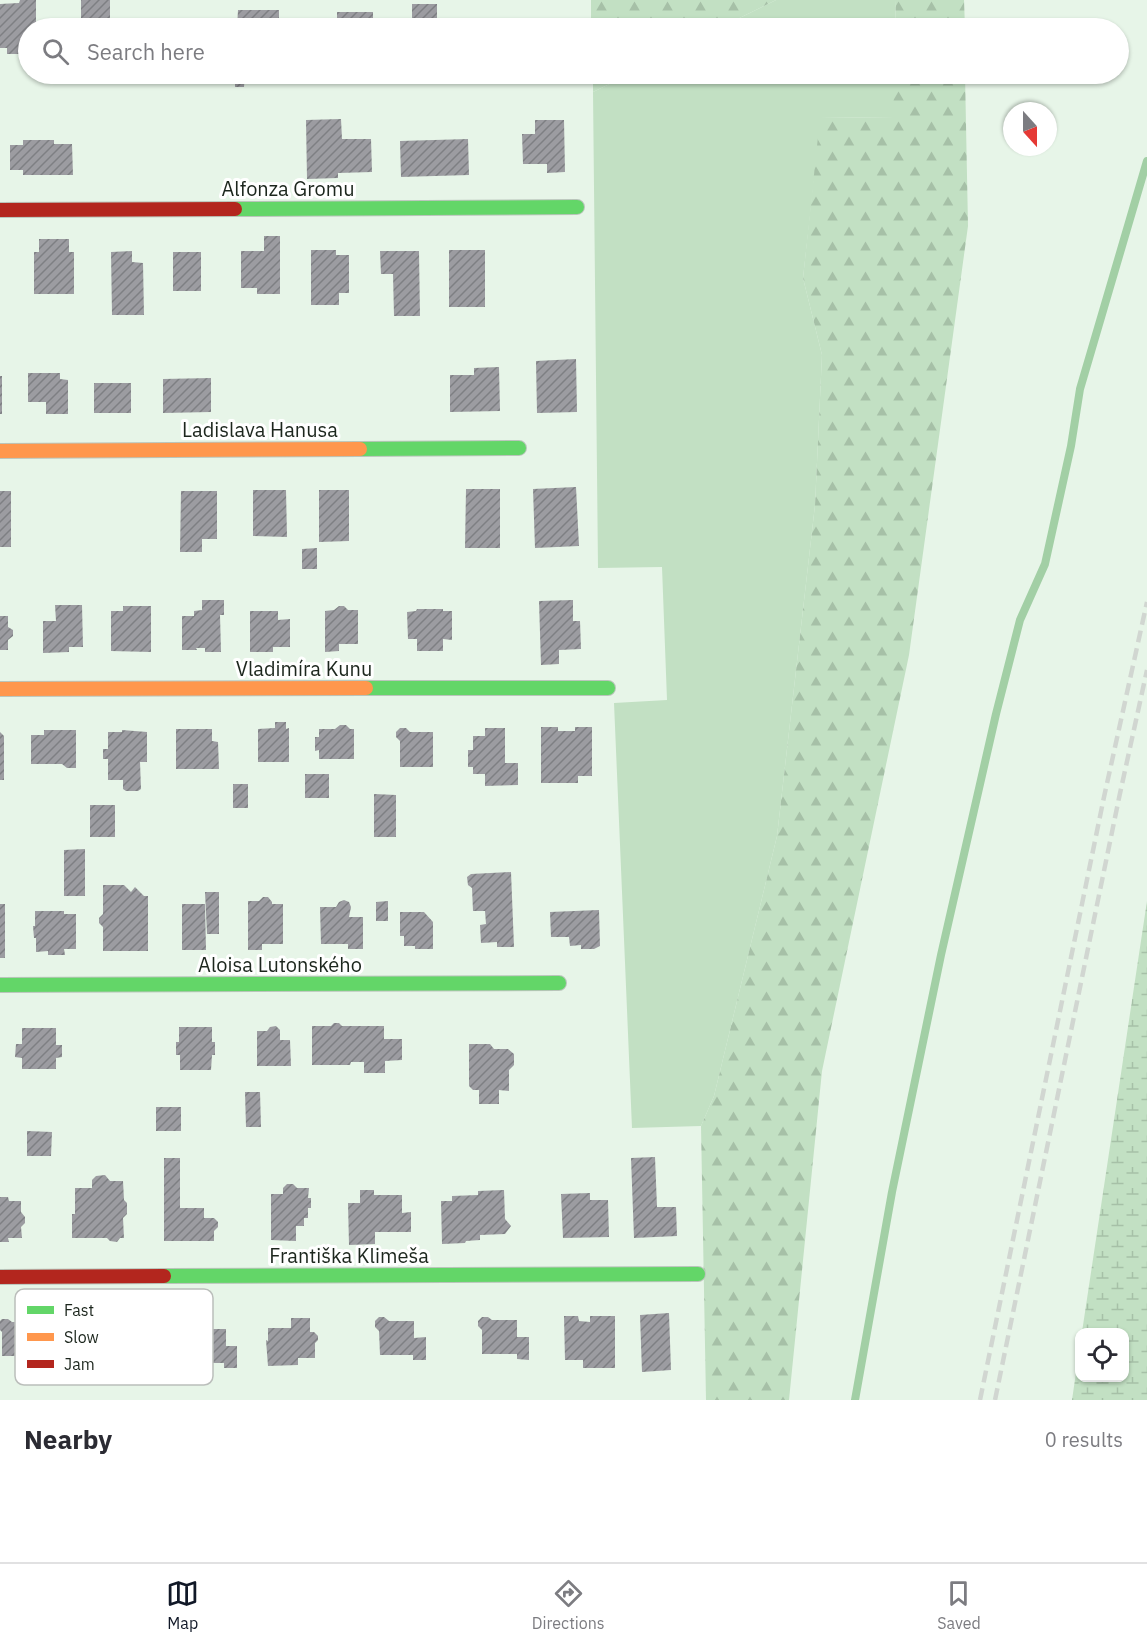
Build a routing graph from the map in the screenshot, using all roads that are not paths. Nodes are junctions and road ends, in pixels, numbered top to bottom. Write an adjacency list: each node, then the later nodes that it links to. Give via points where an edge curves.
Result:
1 (577, 207): 2 (street, Alfonza Gromu)
2 (0, 210)
3 (519, 448): 4 (street, Ladislava Hanusa)
4 (0, 451)
5 (608, 688): 6 (street, Vladimíra Kunu)
6 (0, 689)
7 (560, 983): 8 (street, Aloisa Lutonského)
8 (0, 986)
9 (698, 1274): 10 (street, Františka Klimeša)
10 (0, 1277)

